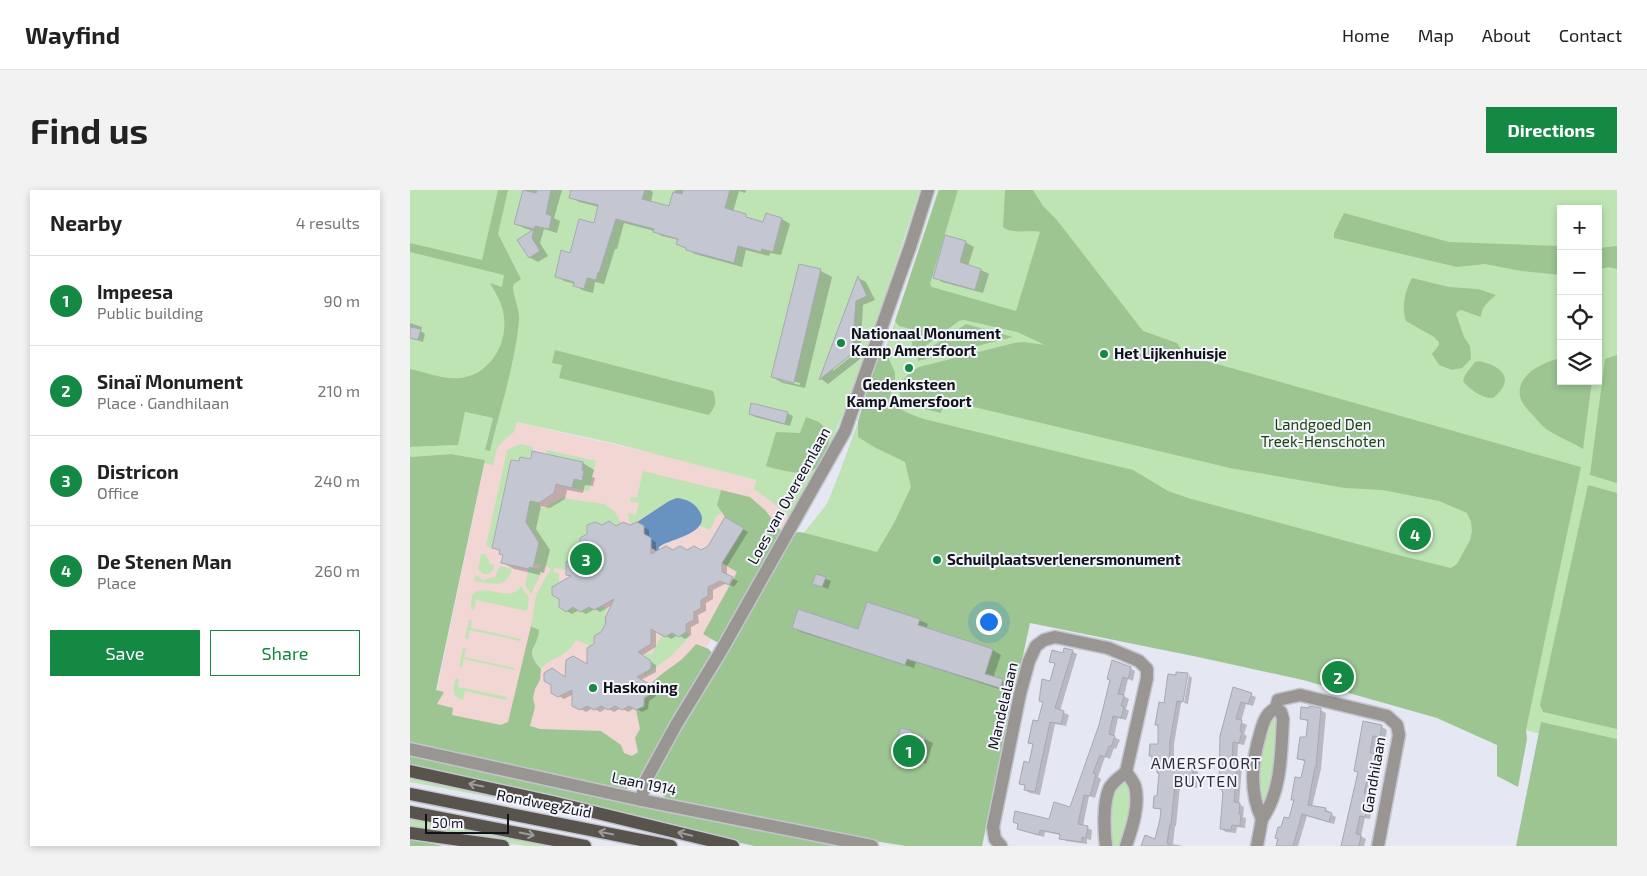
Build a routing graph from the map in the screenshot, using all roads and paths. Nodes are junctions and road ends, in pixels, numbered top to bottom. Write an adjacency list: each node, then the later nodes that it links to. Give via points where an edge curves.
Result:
1 (928, 190): 7 (street, Loes van Overeemlaan, via 845,431 668,740 646,780)
2 (1276, 708): 9 (street, Gandhilaan, via 1283,719 1280,764 1270,807); 9 (street, Gandhilaan, via 1265,718 1256,748 1254,789); 20 (street, Gandhilaan, via 1278,700 1300,694 1387,716 1397,725 1399,735)
3 (410, 749): 7 (street, Laan 1914)
4 (410, 771): 14 (main road, one-way to 4)
5 (1126, 772): 16 (street, Mandelalaan, via 1147,669 1139,661 1108,648 1055,637 1044,640 1036,646 1029,661 996,808 993,827 995,839); 17 (street, via 1109,789 1104,814); 18 (street, via 1134,784 1136,797)
6 (410, 794): 13 (main road, Rondweg Zuid, one-way to 6)
7 (641, 800): 15 (street, Laan 1914)
8 (410, 812): 12 (main road, one-way to 12)
9 (1262, 819): 19 (street, Gandhilaan)
10 (410, 832): 11 (main road)
11 (503, 846)
12 (584, 846)
13 (671, 846)
14 (733, 846)
15 (872, 846)
16 (1001, 846)
17 (1106, 846)
18 (1126, 846)
19 (1257, 846)
20 (1378, 846)

